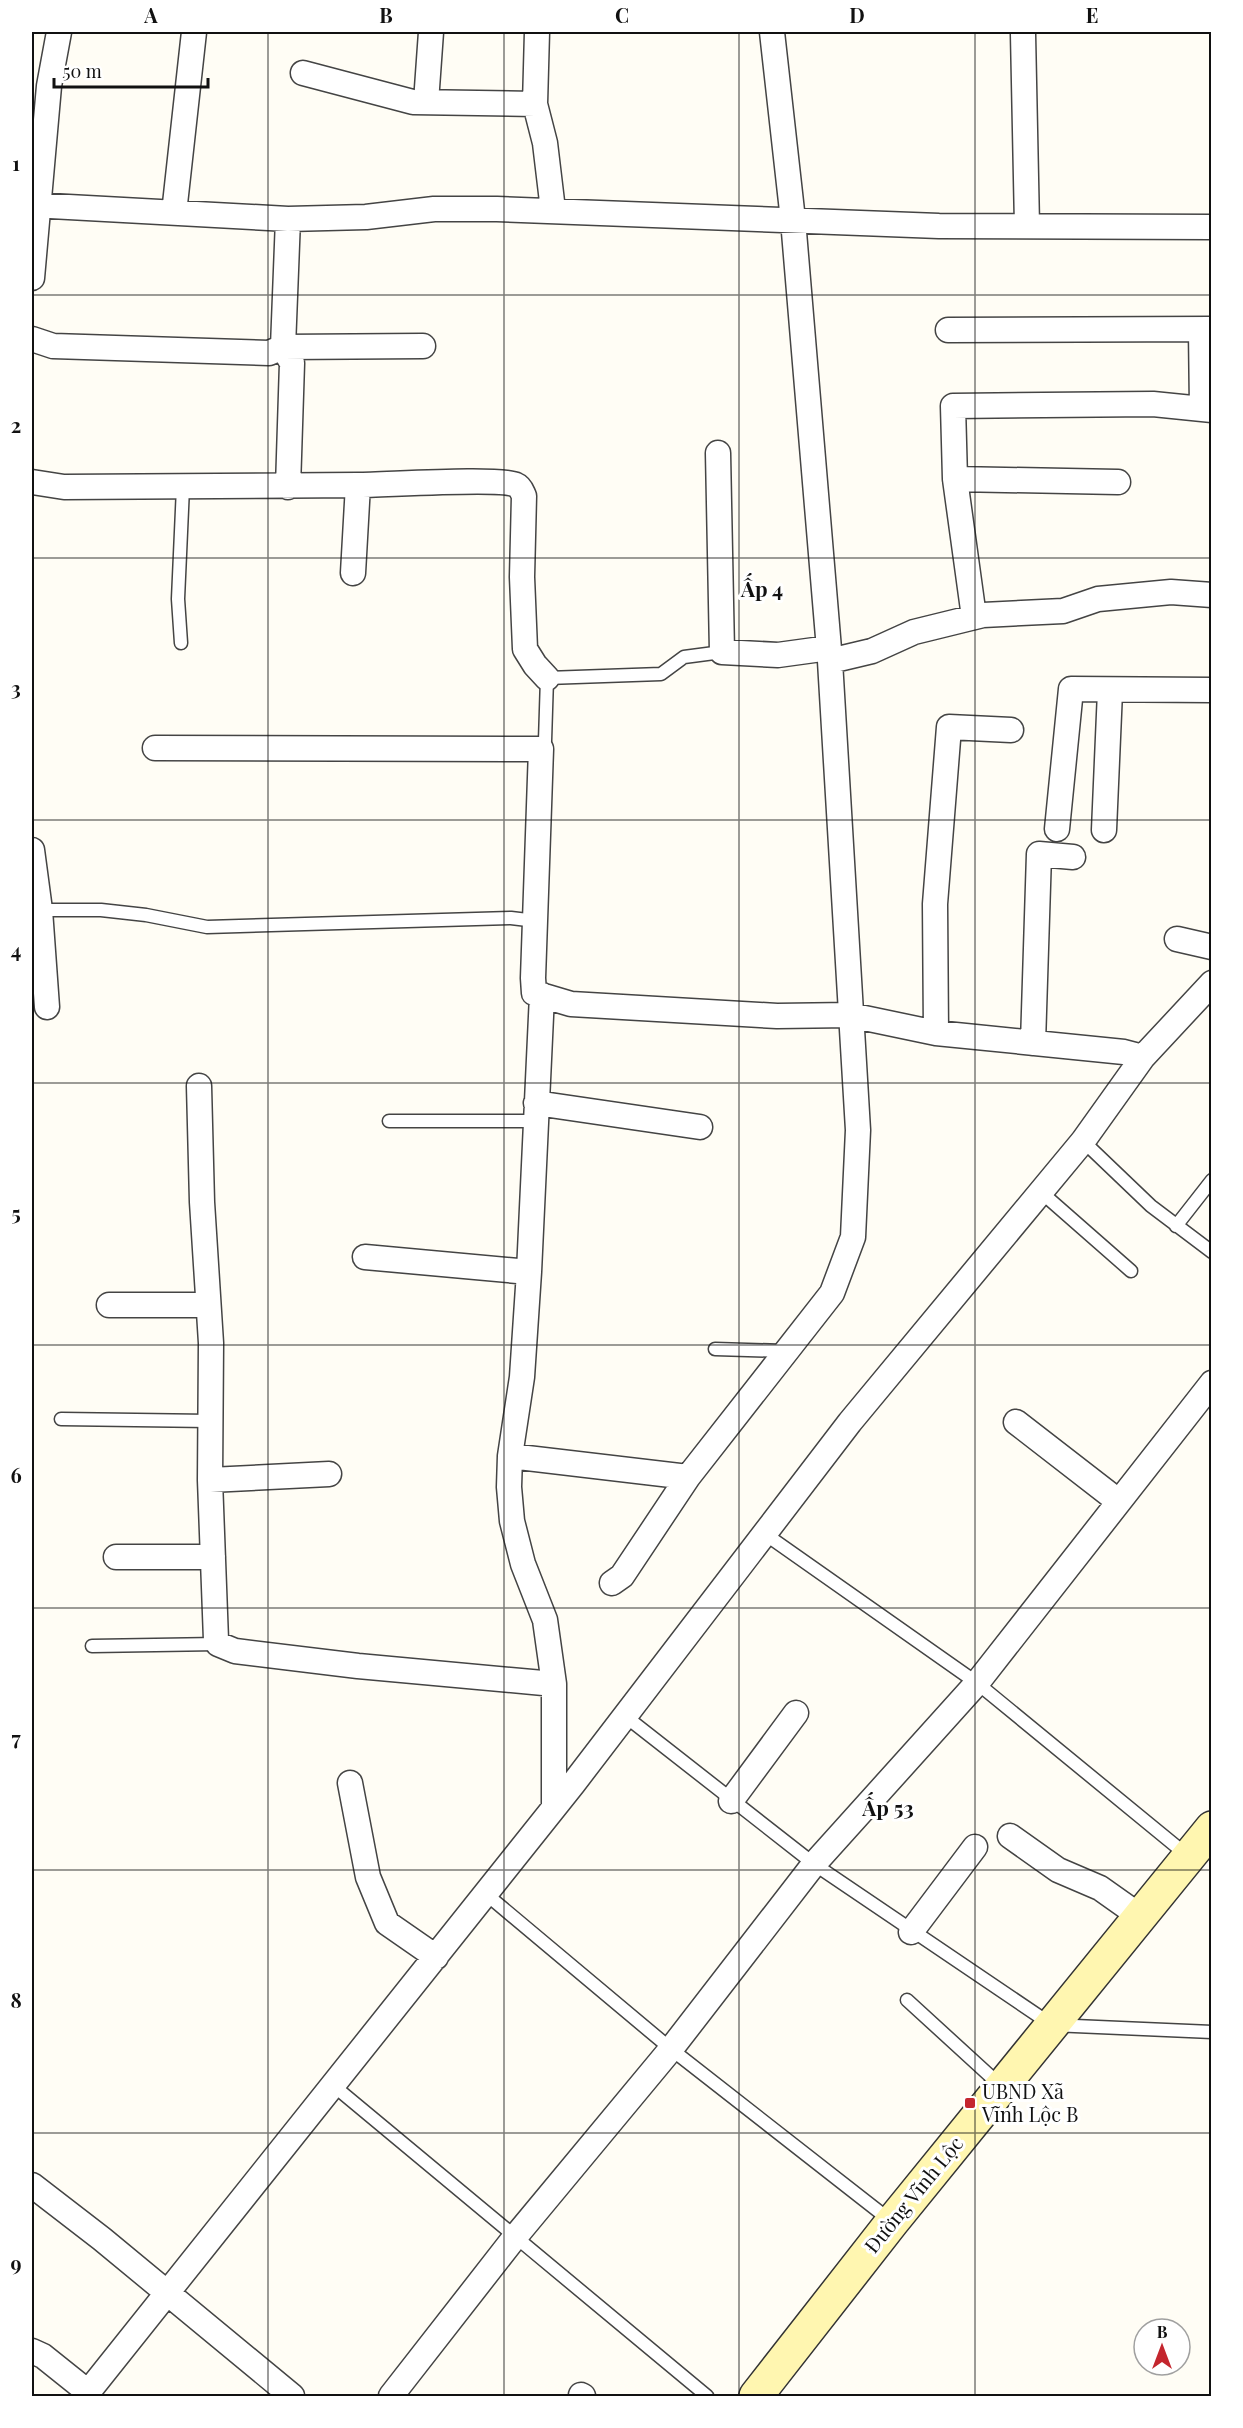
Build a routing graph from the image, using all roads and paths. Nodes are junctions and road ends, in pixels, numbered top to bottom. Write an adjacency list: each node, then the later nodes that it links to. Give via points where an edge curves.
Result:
1 (59, 32): 10 (street)
2 (194, 32): 12 (street)
3 (431, 32): 8 (street)
4 (537, 32): 9 (street)
5 (772, 32): 14 (street)
6 (1023, 34): 15 (street)
7 (303, 73): 8 (street)
8 (426, 102): 9 (street)
9 (535, 104): 11 (street, via 545,143)
10 (35, 206): 12 (street); 17 (street)
11 (553, 210): 13 (street, via 434,209 366,218); 14 (street)
12 (174, 213): 13 (street)
13 (288, 219): 22 (street)
14 (793, 220): 15 (street); 36 (street)
15 (1027, 226): 16 (street)
16 (1212, 228)
17 (32, 278)
18 (948, 330): 19 (street)
19 (1206, 330): 23 (street)
20 (32, 339): 22 (street, via 53,346 175,351 269,353)
21 (423, 346): 22 (street)
22 (283, 347): 30 (street, via 292,363)
23 (1207, 410): 25 (street, via 1153,404 953,406)
24 (718, 453): 35 (street)
25 (955, 479): 27 (street); 33 (street)
26 (32, 482): 29 (street, via 64,487)
27 (1118, 482)
28 (358, 485): 30 (street); 31 (street); 37 (street, via 484,483 520,487 524,496 525,649)
29 (183, 487): 30 (street); 34 (lane, via 178,599)
30 (288, 487)
31 (353, 573)
32 (1212, 595): 33 (street, via 1150,594 1098,599 1063,611)
33 (974, 617): 36 (street, via 914,632 872,651)
34 (181, 643)
35 (722, 652): 36 (street); 37 (lane, via 684,657 661,674)
36 (829, 654): 54 (street)
37 (547, 678): 42 (lane, via 545,741)
38 (1212, 690): 39 (street)
39 (1110, 691): 43 (street, via 1071,689); 44 (street)
40 (1011, 730): 55 (street, via 949,727 934,904)
41 (155, 748): 42 (street)
42 (541, 749): 48 (street)
43 (1057, 829)
44 (1104, 830)
45 (32, 850): 47 (street)
46 (1073, 857): 56 (street, via 1039,854)
47 (36, 910): 48 (lane, via 101,910 207,927 511,918); 53 (street)
48 (536, 921): 52 (street, via 534,993)
49 (1177, 939): 50 (street)
50 (1212, 947)
51 (1212, 983): 57 (street)
52 (542, 995): 54 (street, via 571,1004 777,1016); 59 (street)
53 (47, 1007)
54 (850, 1015): 55 (street); 73 (street, via 858,1130 853,1238 832,1293)
55 (936, 1033): 56 (street)
56 (1033, 1043): 57 (street)
57 (1143, 1057): 62 (street)
58 (199, 1086): 71 (street)
59 (535, 1112): 60 (lane); 61 (street); 69 (street)
60 (390, 1121)
61 (700, 1127)
62 (1083, 1141): 64 (street); 65 (lane)
63 (1212, 1180): 65 (lane)
64 (1041, 1192): 68 (lane); 83 (street, via 850,1422)
65 (1176, 1226): 66 (lane)
66 (1212, 1252)
67 (365, 1257): 69 (street)
68 (1131, 1271)
69 (529, 1272): 78 (street, via 522,1377)
70 (109, 1305): 71 (street)
71 (208, 1305): 76 (street)
72 (715, 1349): 73 (lane)
73 (786, 1351): 80 (street)
74 (1212, 1383): 82 (street)
75 (61, 1419): 76 (lane)
76 (210, 1421): 81 (street)
77 (1016, 1422): 82 (street)
78 (510, 1456): 80 (street); 90 (street, via 512,1521 523,1564 545,1620)
79 (329, 1474): 81 (street)
80 (688, 1477): 86 (street, via 622,1576)
81 (210, 1480): 85 (street)
82 (1118, 1501): 89 (street)
83 (765, 1534): 89 (lane); 92 (street)
84 (116, 1557): 85 (street)
85 (213, 1557): 87 (street, via 214,1629)
86 (612, 1583)
87 (218, 1644): 88 (lane); 90 (street, via 235,1651 358,1666)
88 (92, 1646)
89 (977, 1683): 99 (lane); 100 (street)
90 (554, 1684): 95 (street)
91 (796, 1713): 94 (street)
92 (625, 1716): 94 (lane); 95 (street)
93 (350, 1783): 104 (street, via 368,1877 387,1923)
94 (732, 1801): 100 (lane)
95 (554, 1807): 101 (street)
96 (1212, 1828): 99 (main road, Đường Vĩnh Lộc)
97 (1010, 1836): 102 (street, via 1058,1870 1094,1885)
98 (975, 1847): 103 (street)
99 (1188, 1857): 102 (main road, Đường Vĩnh Lộc)
100 (814, 1864): 103 (lane); 108 (street)
101 (486, 1894): 104 (street); 108 (lane)
102 (1141, 1917): 106 (main road, Đường Vĩnh Lộc)
103 (911, 1932): 106 (lane)
104 (436, 1957): 110 (street)
105 (907, 2000): 109 (lane)
106 (1052, 2025): 107 (lane); 109 (main road, Đường Vĩnh Lộc)
107 (1212, 2032)
108 (671, 2049): 112 (lane); 113 (street)
109 (1001, 2085): 112 (main road, Đường Vĩnh Lộc)
110 (333, 2086): 113 (lane); 114 (street)
111 (32, 2185): 114 (street)
112 (892, 2222): 120 (main road, Đường Vĩnh Lộc)
113 (515, 2237): 118 (street); 119 (lane)
114 (168, 2295): 116 (street); 117 (street)
115 (32, 2351): 116 (street, via 44,2356)
116 (87, 2394)
117 (292, 2397)
118 (391, 2397)
119 (707, 2397)
120 (756, 2397)

